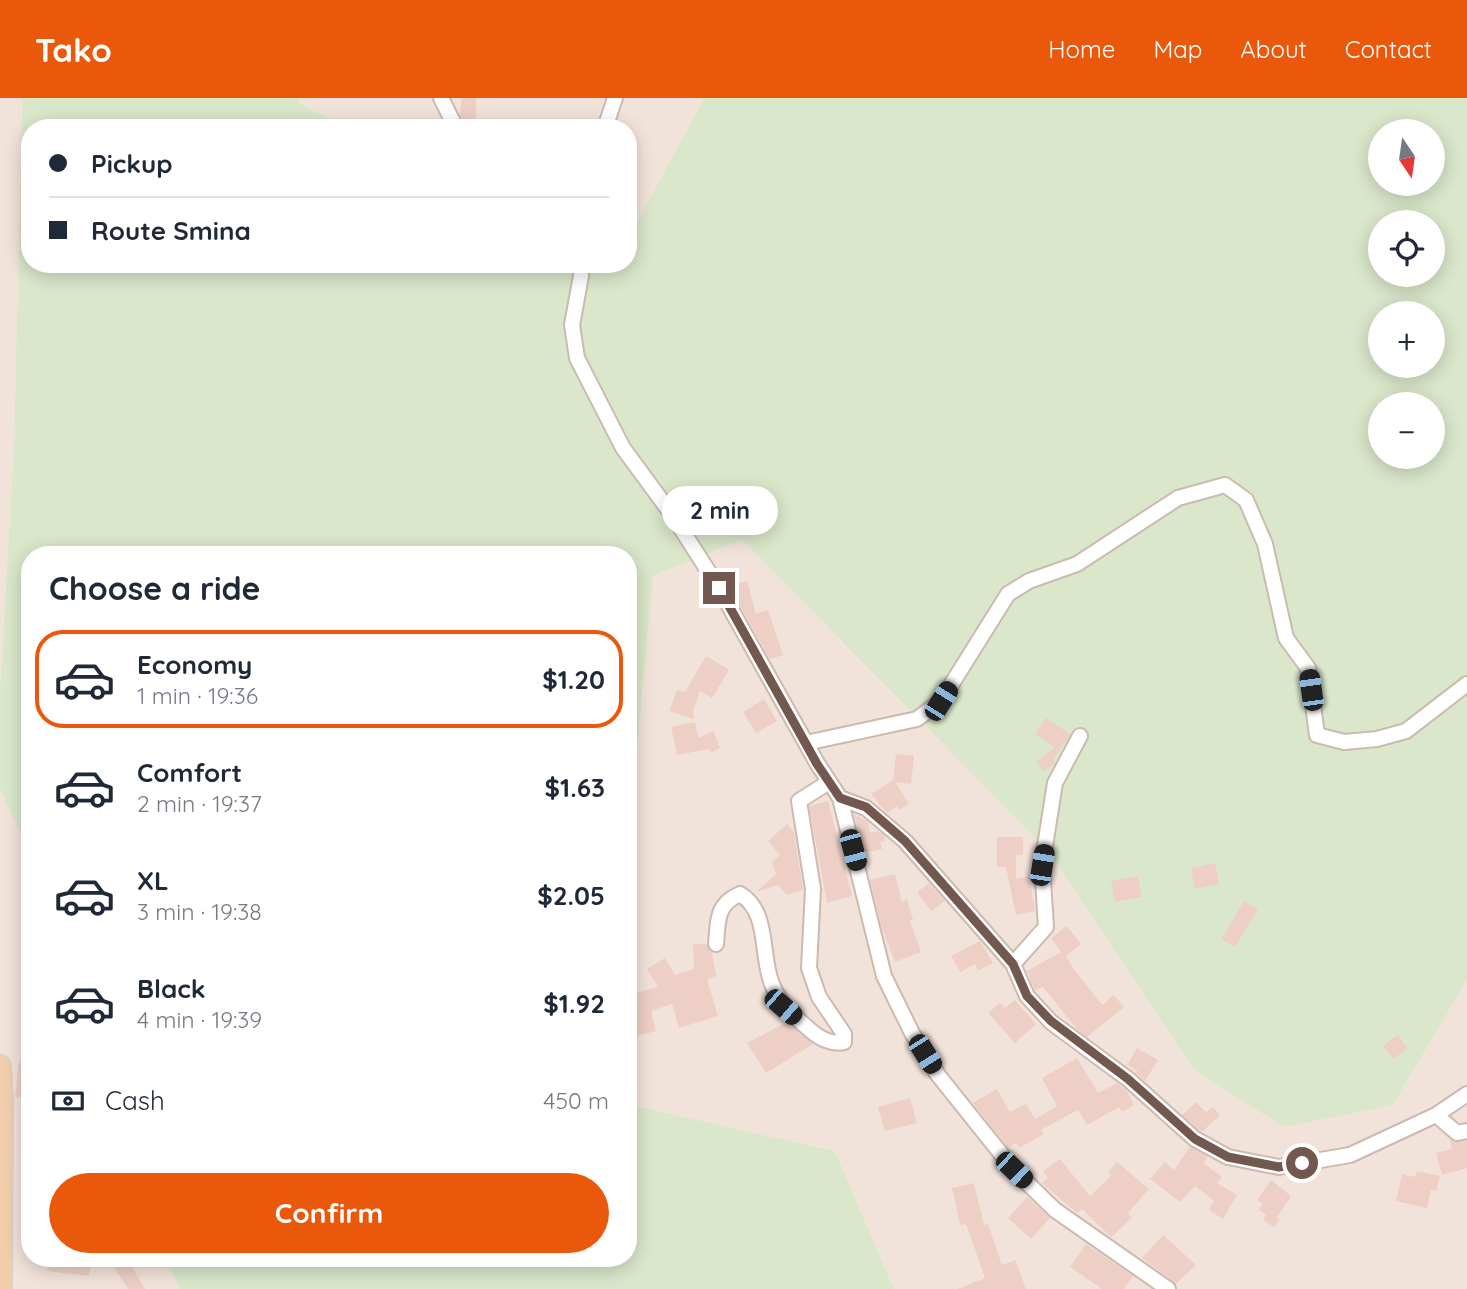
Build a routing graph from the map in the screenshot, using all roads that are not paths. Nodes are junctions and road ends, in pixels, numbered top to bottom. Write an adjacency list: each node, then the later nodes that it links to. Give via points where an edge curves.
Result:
1 (441, 98): 3 (street)
2 (615, 98): 4 (street)
3 (452, 119)
4 (608, 119)
5 (581, 273): 8 (street, via 572,326 577,358 596,399 623,448 719,588)
6 (1467, 684): 8 (street, via 1406,731 1344,742 1317,735 1308,668 1286,638 1265,544 1246,500 1224,485 1178,498 1077,564 1029,581 1008,594 941,701 917,719)
7 (1080, 736): 12 (street, via 1055,783 1042,865 1046,927)
8 (806, 743): 9 (street)
9 (829, 782): 10 (street); 11 (street, via 799,801 813,889 809,968 844,1042 836,1044 817,1036 783,1007 771,982 760,923 751,901 740,894 728,899 719,914)
10 (840, 798): 12 (street, via 866,807 905,841); 20 (street, via 884,976 938,1075 1014,1170 1055,1210)
11 (716, 944)
12 (1013, 964): 16 (street, via 1027,996 1051,1021 1128,1079 1195,1139 1228,1157 1279,1167 1350,1154)
13 (0, 1066): 15 (main road)
14 (1467, 1094): 16 (street)
15 (1, 1102): 18 (main road)
16 (1436, 1115): 17 (street, via 1457,1133)
17 (1467, 1131)
18 (0, 1269): 19 (main road)
19 (1, 1289)
20 (1168, 1289)

